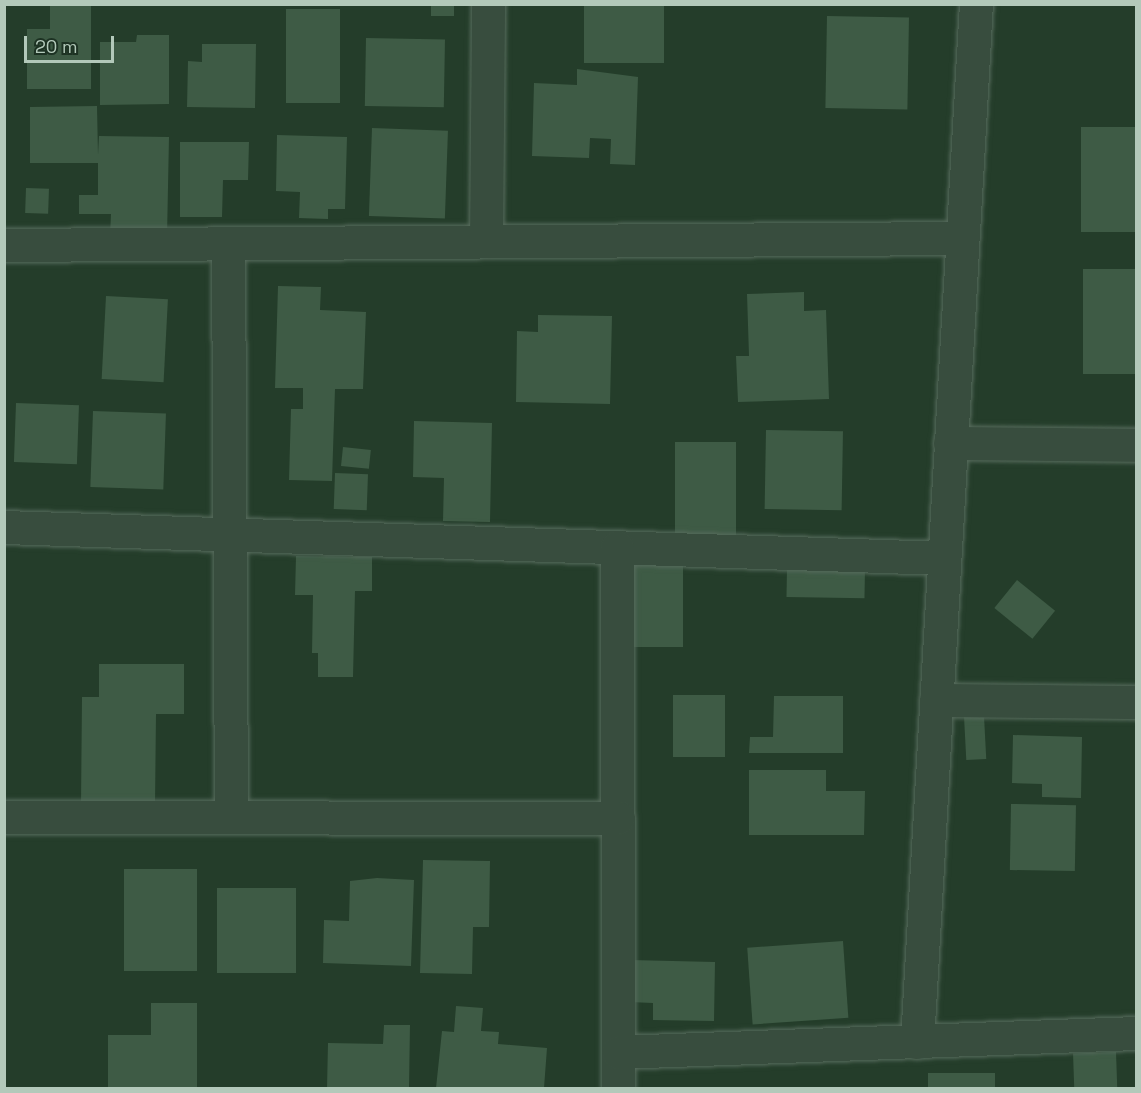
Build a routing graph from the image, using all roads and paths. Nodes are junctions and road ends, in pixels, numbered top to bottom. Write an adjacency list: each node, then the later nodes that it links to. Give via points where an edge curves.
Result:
1 (488, 4): 4 (street)
2 (976, 4): 3 (street)
3 (961, 238): 4 (street); 7 (street)
4 (486, 242): 5 (street)
5 (228, 243): 6 (street); 10 (street)
6 (4, 245)
7 (950, 443): 8 (street); 12 (street)
8 (1137, 445)
9 (4, 527): 10 (street)
10 (229, 533): 11 (street); 16 (street)
11 (617, 547): 12 (street); 17 (street)
12 (943, 558): 13 (street)
13 (936, 700): 14 (street); 19 (street)
14 (1137, 702)
15 (4, 817): 16 (street)
16 (231, 817): 17 (street)
17 (618, 819): 20 (street)
18 (1137, 1034): 19 (street)
19 (917, 1042): 20 (street)
20 (618, 1052): 21 (street)
21 (618, 1089)

